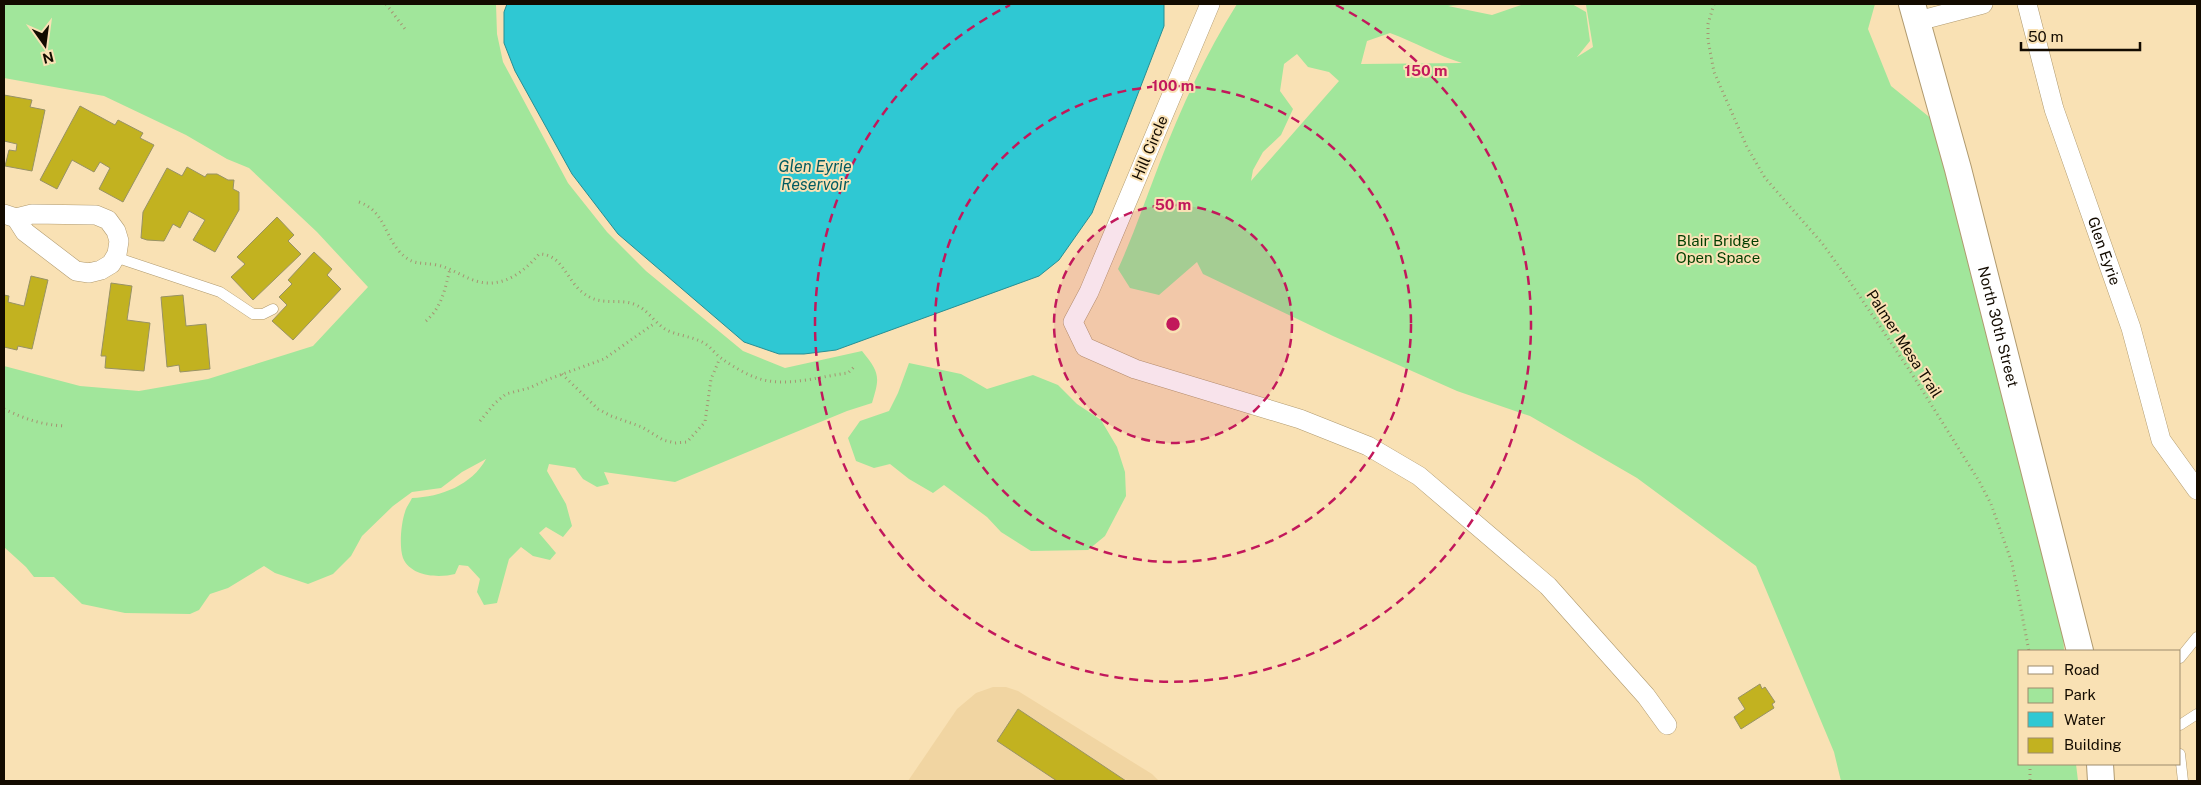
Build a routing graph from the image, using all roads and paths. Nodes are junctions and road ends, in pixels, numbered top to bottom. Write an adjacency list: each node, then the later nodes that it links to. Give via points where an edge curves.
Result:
1 (386, 4): 7 (path)
2 (1210, 4): 28 (street, Hill Circle, via 1089,292 1072,322 1085,347 1134,370 1300,419 1368,446 1419,476 1548,586 1646,696)
3 (1714, 4): 23 (path, Palmer Mesa Trail, via 1708,24 1714,72 1747,147 1764,178 1822,243 1912,374 1978,481 2012,563)
4 (1983, 4): 6 (street)
5 (2027, 4): 21 (street, Glen Eyrie, via 2054,109 2131,328 2161,440)
6 (1915, 13): 24 (main road, North 30th Street, via 1961,179)
7 (405, 29)
8 (359, 202): 11 (path, via 378,212 385,230 400,251 415,264)
9 (10, 216): 10 (street, via 25,232 76,270 101,270); 10 (street, via 96,215 108,220 116,231 119,241)
10 (115, 257): 12 (lane, via 220,292 254,314)
11 (450, 269): 13 (path, via 440,303); 14 (path, via 475,281 490,283 508,280 526,270 539,254 547,254 558,261 582,292 597,301 635,304)
12 (272, 309)
13 (426, 321)
14 (655, 322): 15 (path, via 706,344); 17 (path, via 604,358)
15 (720, 358): 16 (path, via 768,381 792,381 848,372); 17 (path, via 711,379 705,422 687,442 663,440 642,427 598,409)
16 (854, 367)
17 (562, 374): 19 (path, via 506,394)
18 (4, 409): 20 (path, via 27,420)
19 (480, 421)
20 (65, 426)
21 (2197, 490)
22 (2197, 637): 25 (lane)
23 (2030, 650)
24 (2080, 650)
25 (2181, 657)
26 (2197, 714): 27 (lane)
27 (2181, 724)
28 (1666, 725)
29 (2181, 763): 34 (lane)
30 (2030, 765): 32 (path)
31 (2100, 765): 33 (main road)
32 (2030, 781)
33 (2101, 781)
34 (2183, 781)

